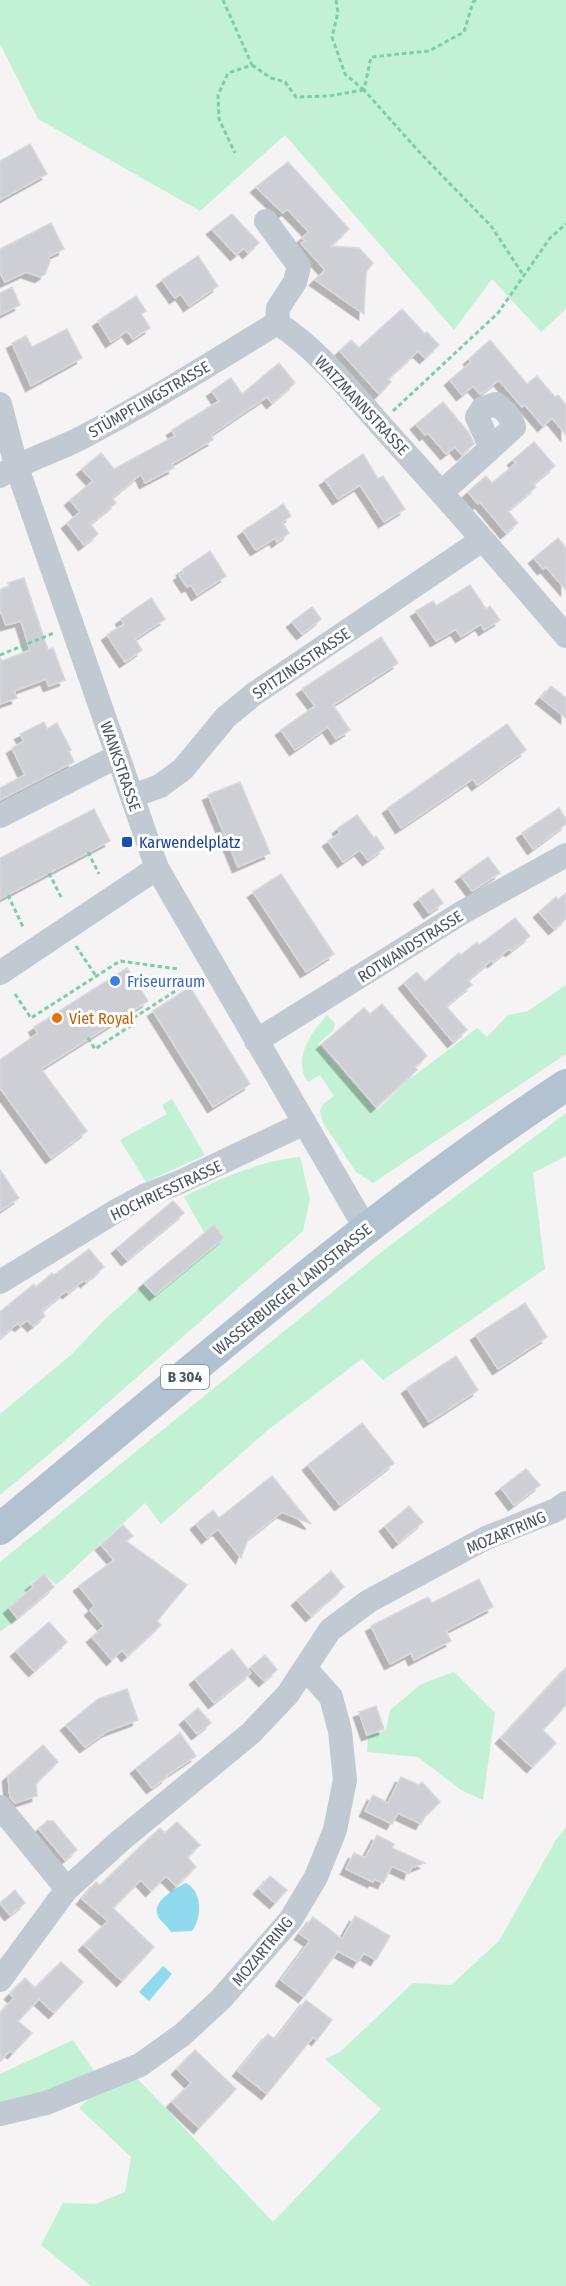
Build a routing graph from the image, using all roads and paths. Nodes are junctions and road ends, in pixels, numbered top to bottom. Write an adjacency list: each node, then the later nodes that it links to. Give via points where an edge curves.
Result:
1 (223, 0): 4 (path)
2 (336, 0): 5 (path, via 339,12 332,37 345,74)
3 (474, 1): 5 (path, via 464,32 429,51 371,57)
4 (252, 65): 5 (path, via 285,82 296,97); 6 (path, via 228,74 218,95 219,119)
5 (364, 90): 9 (path, via 491,226)
6 (235, 153)
7 (266, 221): 10 (street, via 300,272 278,308)
8 (566, 224): 9 (path, via 550,238)
9 (524, 276): 12 (path, via 498,313)
10 (277, 323): 12 (street, WATZMANNSTRASSE, via 340,379); 14 (street, STÜMPFLINGSTRASSE, via 78,440)
11 (0, 404): 14 (street, WANKSTRASSE)
12 (380, 424): 15 (street, WATZMANNSTRASSE)
13 (491, 448): 15 (street)
14 (8, 471): 17 (street, WANKSTRASSE)
15 (442, 492): 16 (street, WATZMANNSTRASSE)
16 (482, 540): 18 (street, WATZMANNSTRASSE); 21 (street, SPITZINGSTRASSE, via 254,694 226,717 183,769 160,786)
17 (71, 626): 19 (path); 20 (street, WANKSTRASSE)
18 (563, 626)
19 (0, 655)
20 (118, 756): 21 (street, WANKSTRASSE); 22 (street)
21 (133, 796): 25 (street, WANKSTRASSE)
22 (0, 816)
23 (88, 852): 27 (path)
24 (566, 855): 40 (street, ROTWANDSTRASSE, via 463,912)
25 (157, 868): 32 (street, WANKSTRASSE); 34 (street)
26 (49, 873): 29 (path)
27 (99, 874)
28 (8, 895): 30 (path)
29 (62, 899)
30 (23, 927)
31 (79, 950): 35 (path)
32 (213, 966): 38 (path); 40 (street, WANKSTRASSE)
33 (178, 969): 35 (path, via 120,962)
34 (0, 973)
35 (96, 976): 36 (path, via 31,1018)
36 (15, 994)
37 (128, 1013): 38 (path)
38 (132, 1019): 39 (path, via 135,1023 95,1049)
39 (88, 1038)
40 (256, 1041): 42 (street, WANKSTRASSE)
41 (566, 1084): 43 (main road, WASSERBURGER LANDSTRASSE / B 304, via 488,1136)
42 (304, 1123): 43 (street, WANKSTRASSE); 44 (street, HOCHRIESSTRASSE, via 144,1196)
43 (366, 1229): 46 (main road, WASSERBURGER LANDSTRASSE / B 304)
44 (0, 1282)
45 (566, 1503): 47 (street, MOZARTRING, via 486,1538 369,1601 330,1630)
46 (0, 1529)
47 (305, 1668): 49 (street, MOZARTRING, via 288,1694 251,1733); 51 (street, MOZARTRING, via 331,1697 340,1731 345,1780 335,1830 316,1877 291,1919 221,1999 182,2036 140,2065 46,2103)
48 (0, 1807): 49 (street)
49 (67, 1889): 50 (street, MOZARTRING)
50 (0, 1980)
51 (0, 2114)

